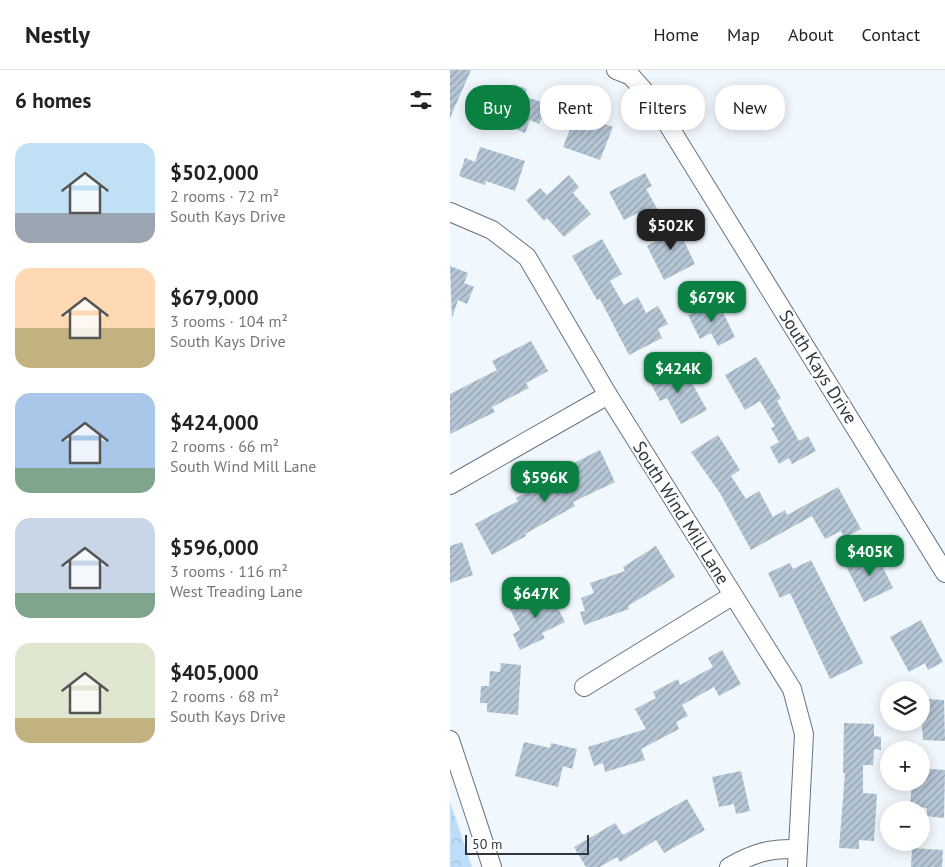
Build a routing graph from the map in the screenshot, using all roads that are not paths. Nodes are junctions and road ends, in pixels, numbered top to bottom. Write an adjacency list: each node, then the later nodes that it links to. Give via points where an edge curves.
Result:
1 (616, 70): 5 (street, South Kays Drive, via 631,76 654,102)
2 (450, 212): 3 (street, South Wind Mill Lane, via 492,230 527,257)
3 (608, 395): 4 (street); 6 (street, South Wind Mill Lane)
4 (450, 485)
5 (945, 573)
6 (732, 596): 7 (street); 9 (street, South Wind Mill Lane, via 792,689 804,734)
7 (584, 687)
8 (450, 740): 10 (street)
9 (798, 849): 11 (street, via 778,848 749,856); 12 (street, South Wind Mill Lane)
10 (492, 867)
11 (729, 867)
12 (797, 867)

